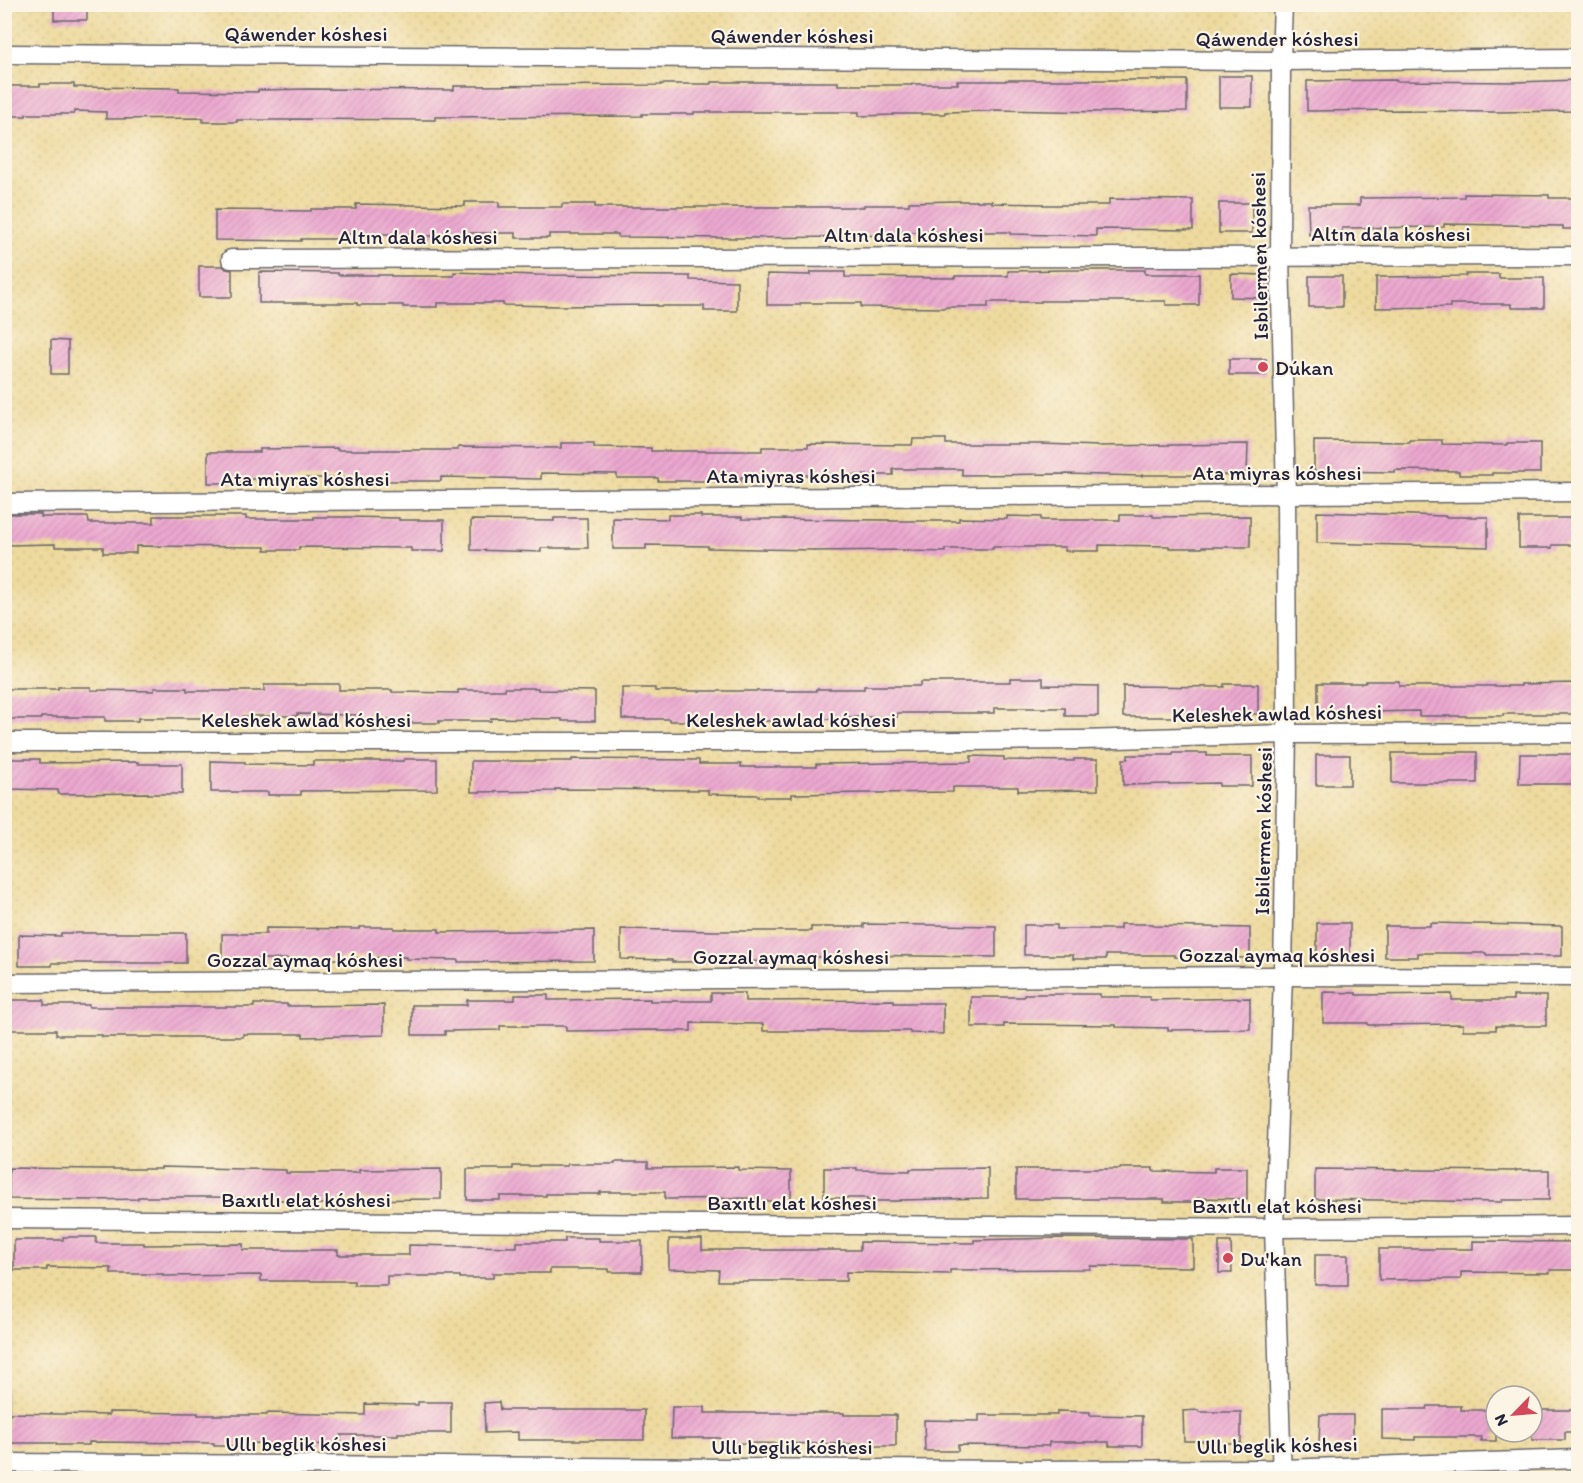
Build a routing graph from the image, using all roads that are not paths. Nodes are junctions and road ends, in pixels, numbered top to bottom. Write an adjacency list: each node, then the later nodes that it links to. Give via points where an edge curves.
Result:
1 (1283, 4): 4 (street, Isbilermen kóshesi)
2 (4, 54): 4 (street, Qáwender kóshesi)
3 (1578, 58): 4 (street, Qáwender kóshesi)
4 (1281, 61): 5 (street, Isbilermen kóshesi)
5 (1280, 256): 6 (street, Altın dala kóshesi); 7 (street, Altın dala kóshesi); 9 (street, Isbilermen kóshesi)
6 (1578, 256)
7 (231, 259)
8 (1578, 492): 9 (street, Ata miyras kóshesi)
9 (1286, 494): 10 (street, Ata miyras kóshesi); 11 (street, Isbilermen kóshesi)
10 (4, 502)
11 (1287, 734): 12 (street, Keleshek awlad kóshesi); 13 (street, Keleshek awlad kóshesi, via 848,742); 14 (street, Isbilermen kóshesi)
12 (1578, 734)
13 (4, 742)
14 (1283, 976): 15 (street, Gozzal aymaq kóshesi); 16 (street, Gozzal aymaq kóshesi); 19 (street, Isbilermen kóshesi)
15 (1578, 978)
16 (4, 983)
17 (4, 1220): 19 (street, Baxıtlı elat kóshesi)
18 (1578, 1226): 19 (street, Baxıtlı elat kóshesi)
19 (1274, 1228): 22 (street, Isbilermen kóshesi)
20 (1578, 1459): 22 (street, Ullı beglik kóshesi)
21 (4, 1463): 22 (street, Ullı beglik kóshesi)
22 (1282, 1474)

